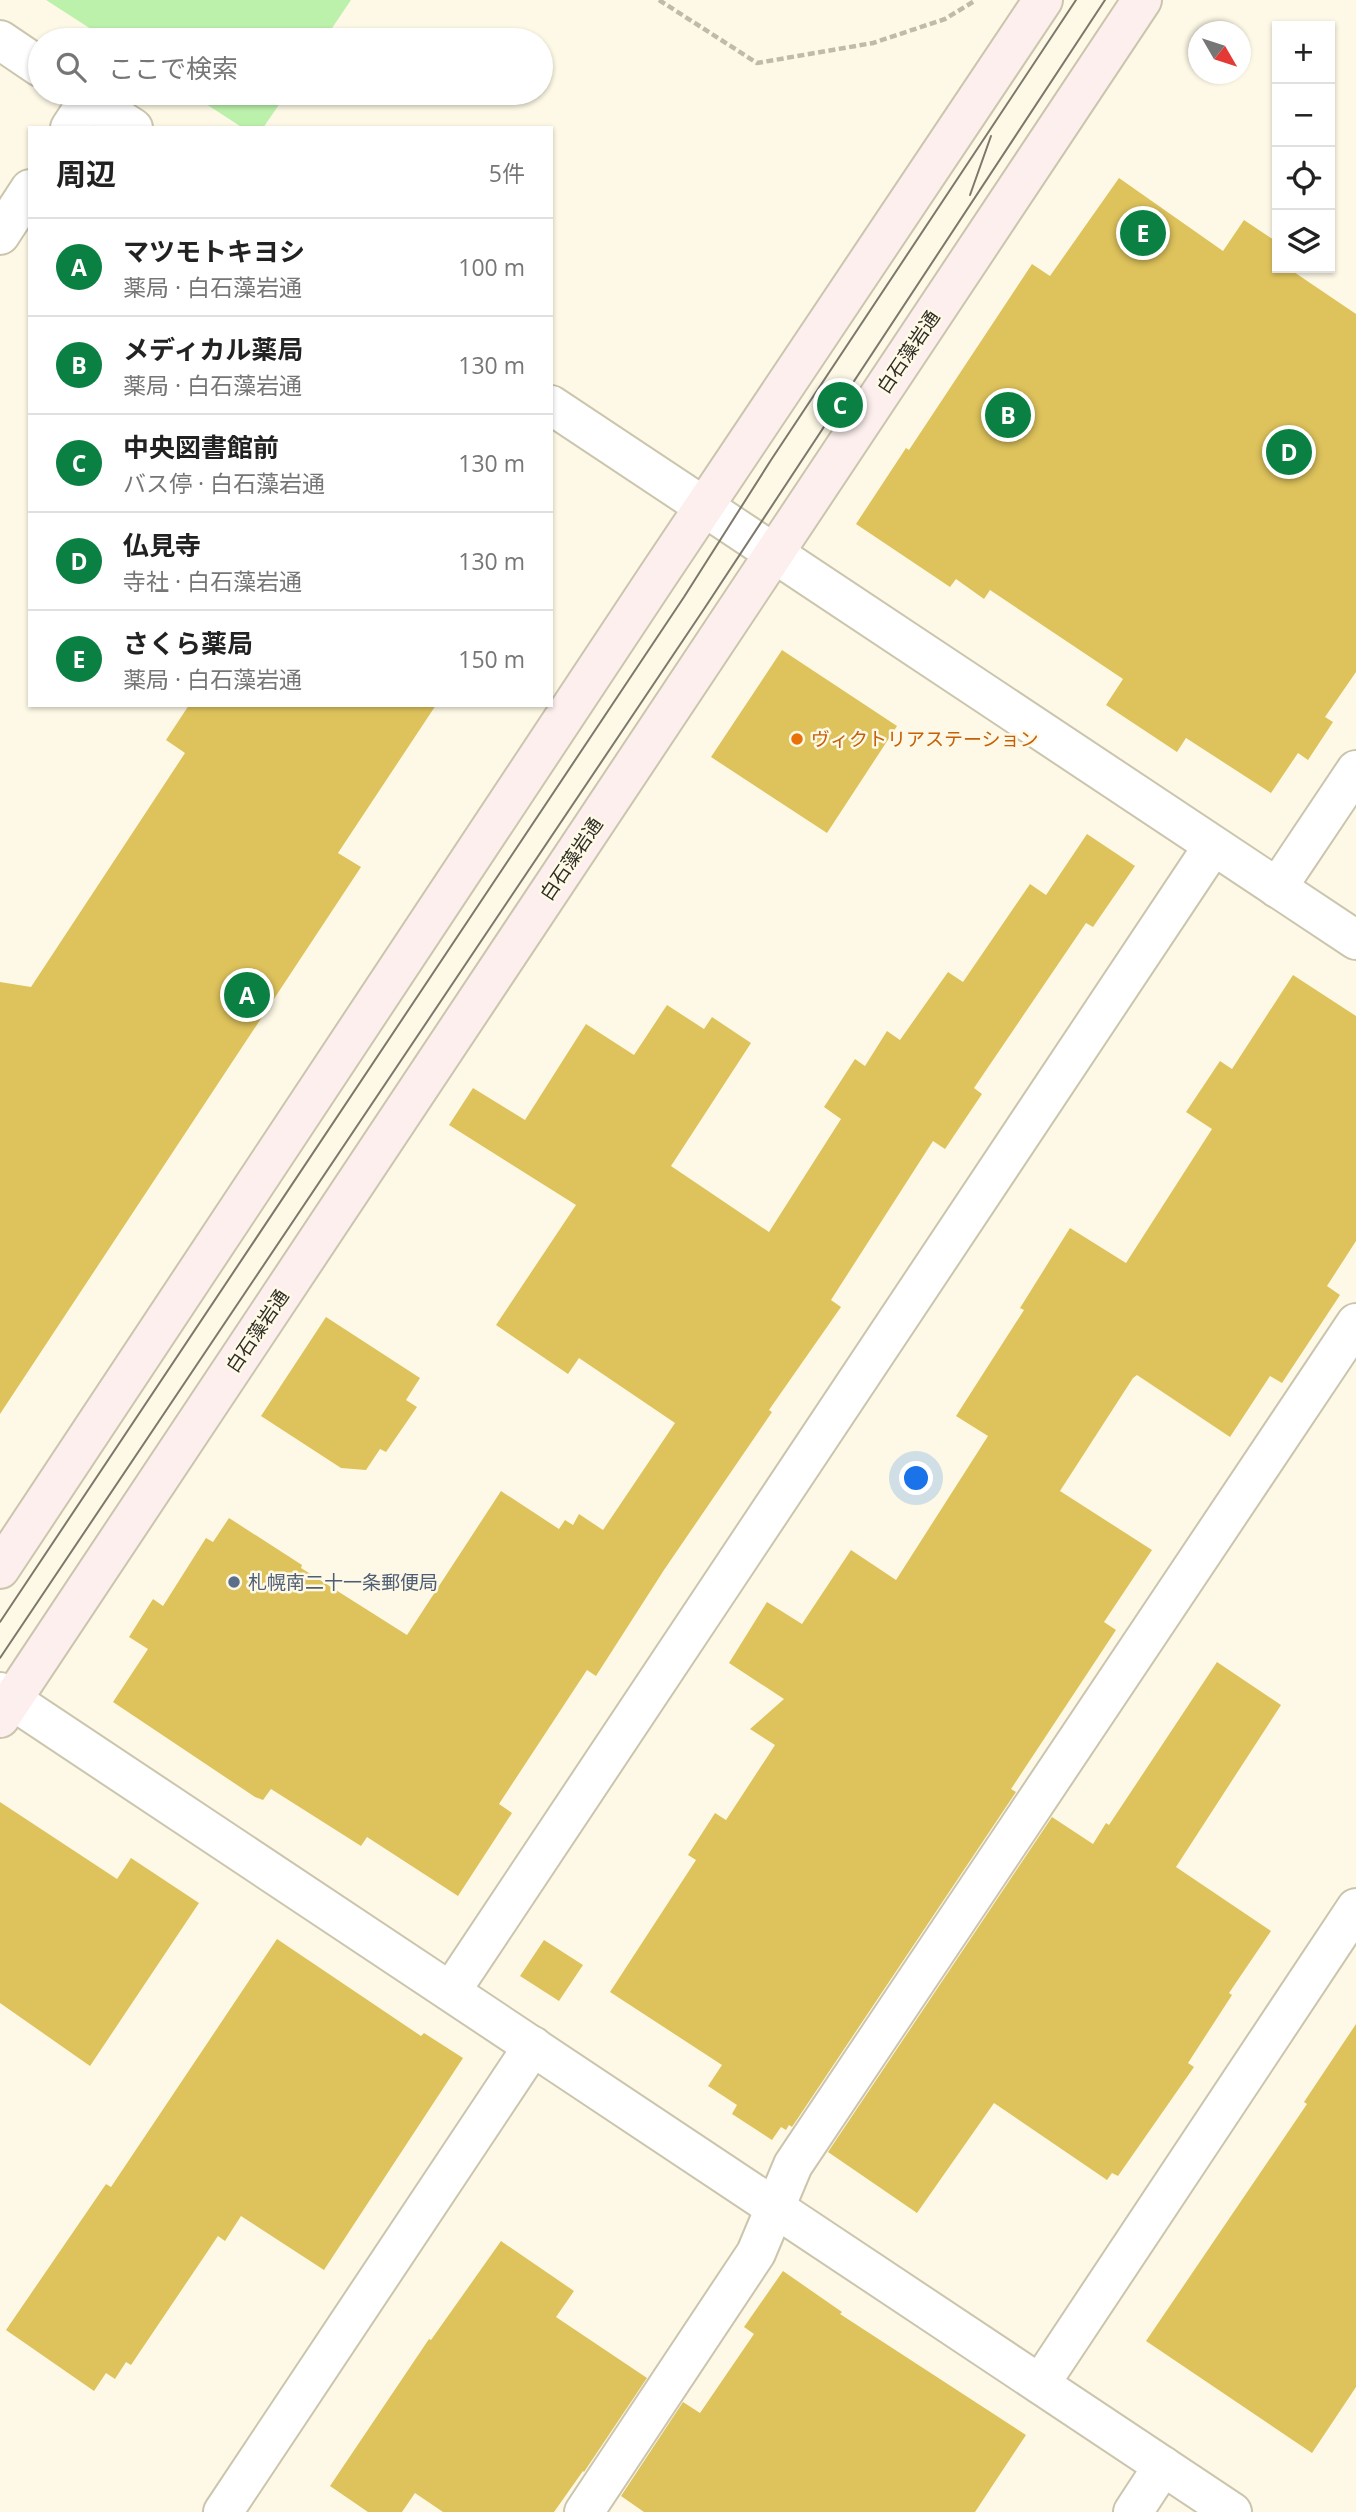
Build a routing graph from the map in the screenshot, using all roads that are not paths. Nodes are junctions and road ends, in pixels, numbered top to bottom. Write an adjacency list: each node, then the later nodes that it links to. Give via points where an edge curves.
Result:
1 (1043, 0): 10 (main road)
2 (1142, 0): 11 (main road, 白石藻岩通)
3 (0, 40): 4 (street)
4 (28, 58)
5 (80, 107): 6 (street)
6 (128, 126)
7 (28, 192): 8 (street)
8 (0, 235)
9 (553, 406): 10 (street)
10 (704, 507): 11 (street); 17 (main road)
11 (774, 554): 13 (street); 18 (main road, 白石藻岩通)
12 (1356, 770): 14 (street)
13 (1213, 846): 14 (street); 20 (street)
14 (1277, 888): 15 (street)
15 (1356, 940)
16 (1356, 1323): 22 (street, via 793,2165)
17 (0, 1569)
18 (4, 1704): 20 (street)
19 (1356, 1908): 23 (street)
20 (451, 1991): 21 (street)
21 (533, 2046): 22 (street); 25 (street)
22 (776, 2208): 23 (street); 26 (street, via 756,2253)
23 (1040, 2384): 24 (street)
24 (1163, 2466): 27 (street); 28 (street)
25 (223, 2512)
26 (584, 2512)
27 (1133, 2512)
28 (1232, 2512)

